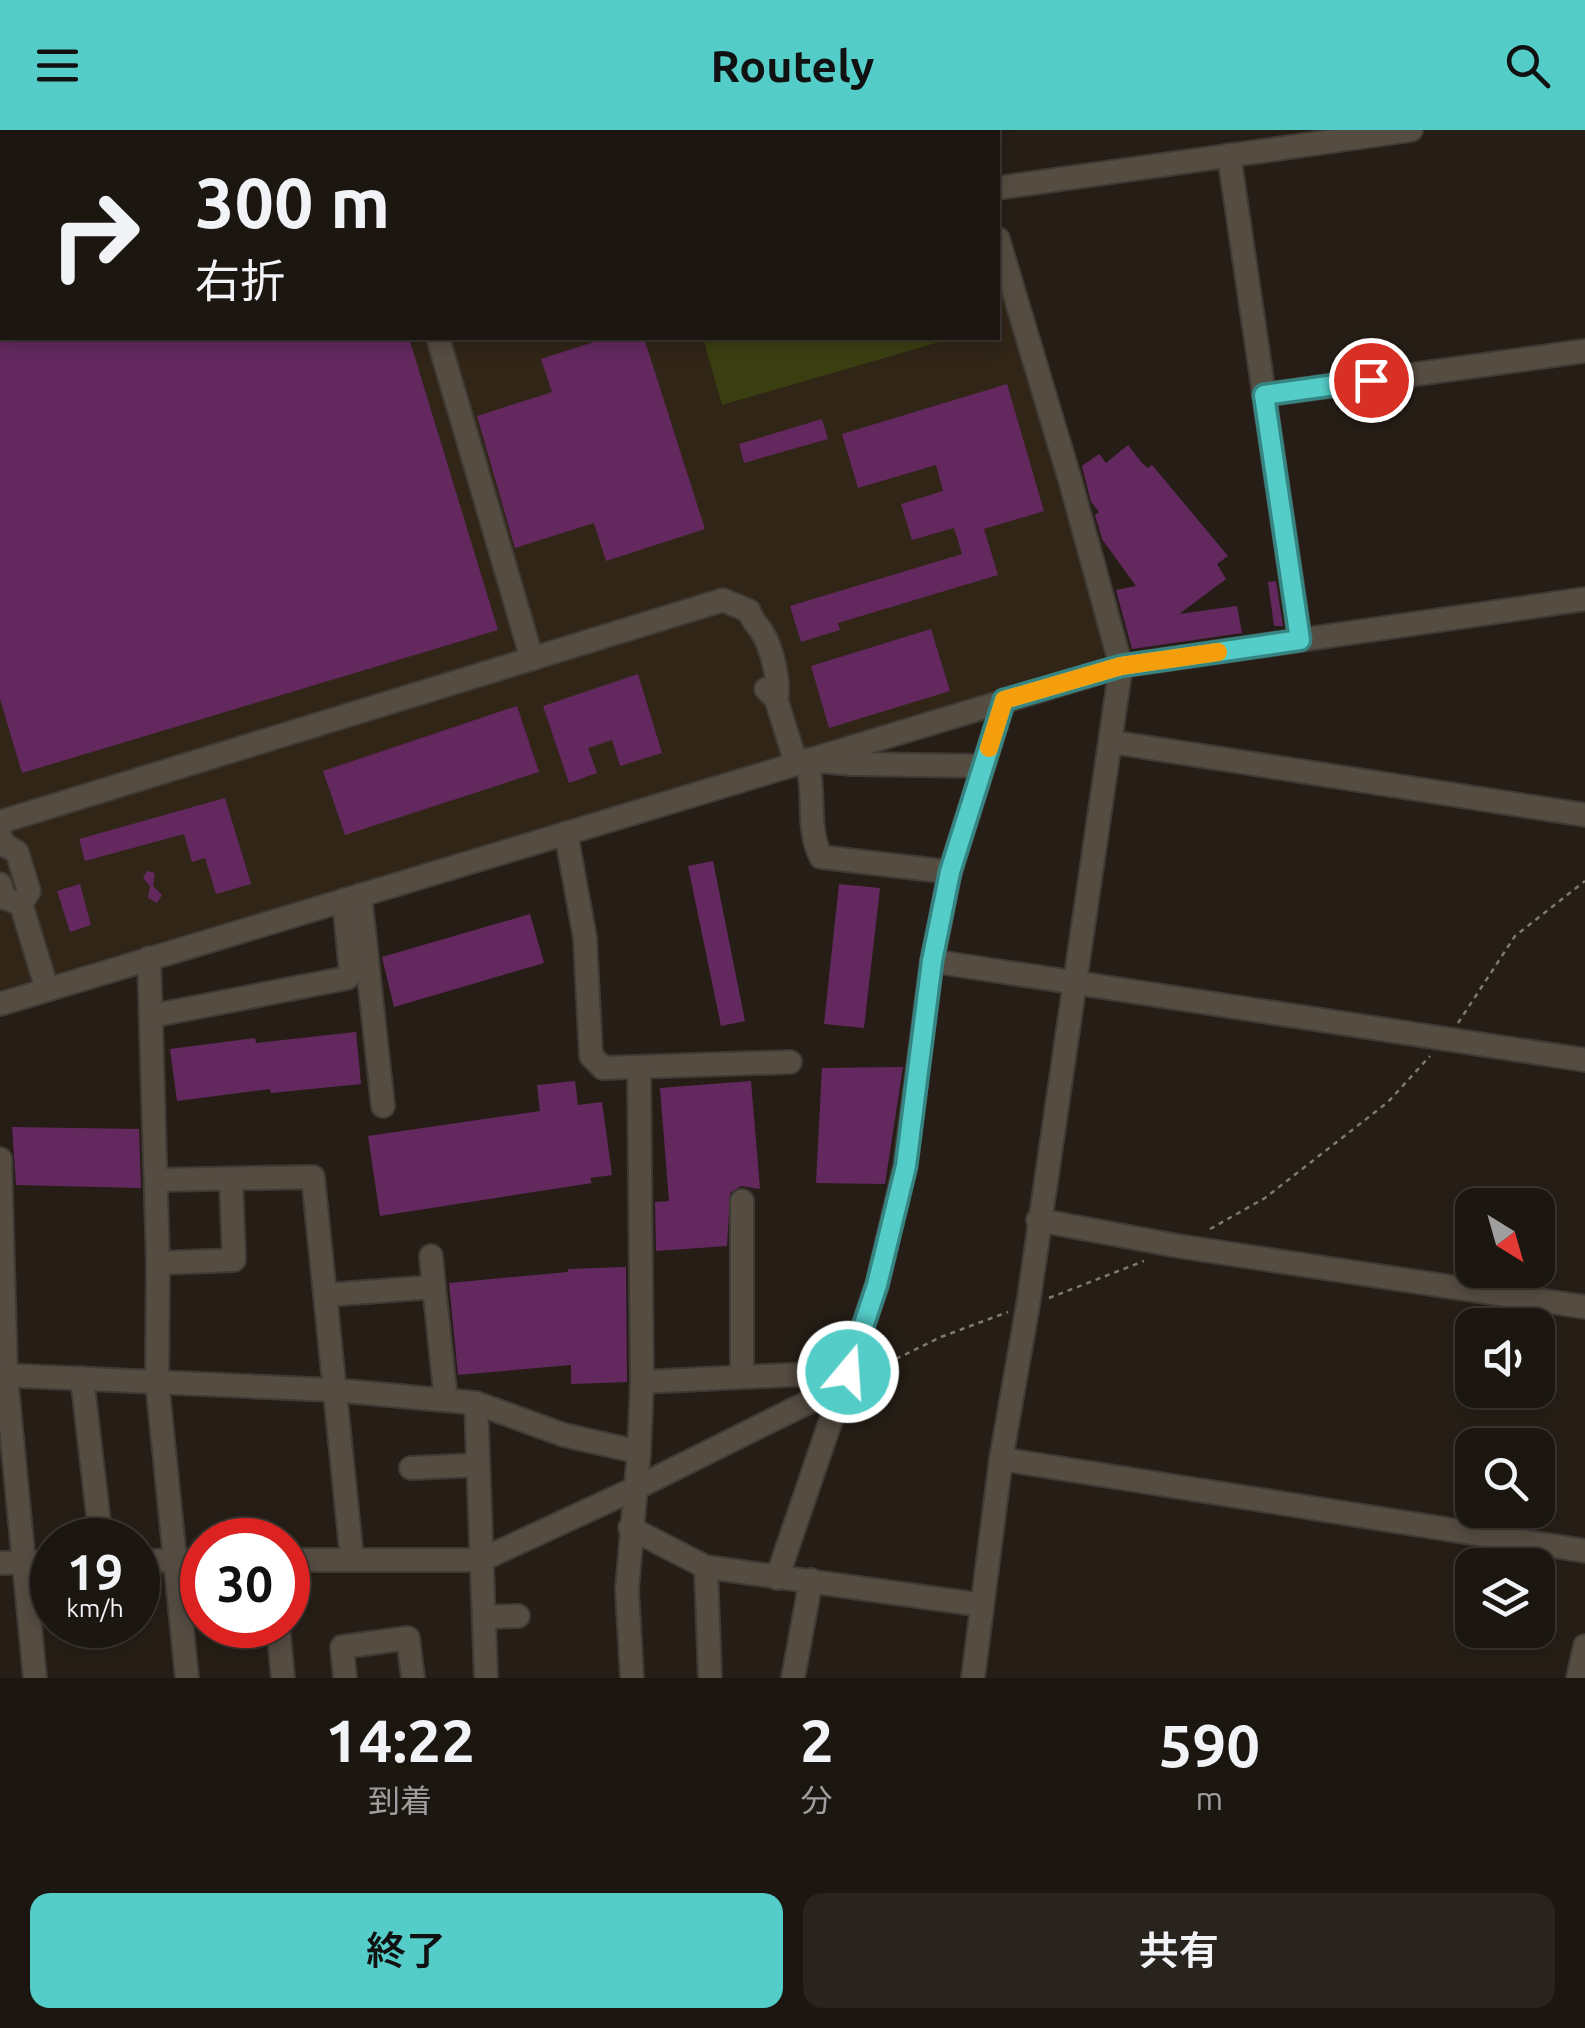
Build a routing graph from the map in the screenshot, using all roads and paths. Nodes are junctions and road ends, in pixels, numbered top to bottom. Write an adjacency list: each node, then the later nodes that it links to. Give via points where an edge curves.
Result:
1 (1411, 130): 2 (street)
2 (1229, 156): 3 (street); 7 (street)
3 (1000, 188)
4 (1000, 246): 11 (street)
5 (439, 340): 10 (street)
6 (1585, 351): 7 (street)
7 (1264, 395): 9 (street)
8 (1585, 599): 9 (street)
9 (1300, 640): 11 (street)
10 (532, 658): 14 (street, via 723,600 749,611 761,630 780,687 776,698); 18 (street)
11 (1121, 666): 12 (street); 13 (street)
12 (1004, 700): 14 (street); 15 (street)
13 (1112, 742): 16 (street); 26 (street)
14 (801, 762): 15 (street); 17 (street); 19 (street, via 812,780 821,857)
15 (983, 766): 19 (street)
16 (1585, 815)
17 (566, 833): 22 (street); 33 (street, via 585,938 591,1056 603,1068)
18 (1, 837): 23 (street, via 17,852 29,891)
19 (950, 872): 25 (street)
20 (1585, 881): 30 (path, via 1515,936)
21 (0, 884): 23 (street, via 4,898)
22 (352, 898): 24 (street); 29 (street, via 347,978); 34 (street)
23 (21, 904): 27 (street)
24 (149, 958): 27 (street); 29 (street)
25 (932, 961): 26 (street); 51 (street, via 906,1166)
26 (1074, 980): 30 (street); 39 (street)
27 (47, 990): 28 (street)
28 (0, 1004)
29 (151, 1016): 37 (street)
30 (1446, 1038): 31 (street); 40 (path, via 1388,1102 1281,1186)
31 (1585, 1060)
32 (790, 1062): 33 (street)
33 (640, 1067): 53 (street)
34 (383, 1106)
35 (0, 1160): 48 (street)
36 (232, 1179): 37 (street); 43 (street, via 234,1266); 45 (street, via 313,1177)
37 (156, 1180): 43 (street)
38 (742, 1201): 49 (street)
39 (1038, 1220): 40 (street); 46 (street)
40 (1178, 1246): 47 (street)
41 (431, 1256): 44 (street)
42 (1150, 1258): 46 (path)
43 (158, 1263): 52 (street)
44 (434, 1287): 45 (street); 55 (street)
45 (324, 1295): 54 (street)
46 (1028, 1305): 51 (path); 58 (street)
47 (1585, 1307)
48 (3, 1375): 50 (street); 72 (street)
49 (742, 1376): 51 (street); 53 (street)
50 (82, 1378): 52 (street); 62 (street)
51 (846, 1378): 61 (street); 75 (street)
52 (157, 1382): 54 (street); 67 (street)
53 (642, 1382): 57 (street)
54 (334, 1390): 55 (street); 65 (street)
55 (446, 1400): 56 (street)
56 (476, 1404): 57 (street); 59 (street)
57 (639, 1452): 61 (street)
58 (1001, 1459): 64 (street); 77 (street)
59 (478, 1465): 60 (street); 70 (street)
60 (412, 1468)
61 (634, 1489): 63 (street); 70 (street)
62 (99, 1518)
63 (630, 1528): 74 (street); 89 (street)
64 (1585, 1551)
65 (352, 1559): 69 (street); 70 (street)
66 (160, 1560): 67 (street)
67 (176, 1560): 68 (street); 84 (street)
68 (180, 1560)
69 (310, 1560)
70 (482, 1560): 79 (street)
71 (0, 1563): 72 (street)
72 (25, 1563): 73 (street); 83 (street)
73 (30, 1563)
74 (706, 1567): 75 (street); 90 (street)
75 (776, 1578): 76 (street)
76 (810, 1580): 77 (street); 91 (street)
77 (982, 1606): 92 (street)
78 (518, 1616): 79 (street)
79 (484, 1617): 88 (street)
80 (1585, 1646): 82 (street)
81 (280, 1648): 85 (street)
82 (1581, 1675)
83 (35, 1678)
84 (187, 1678)
85 (283, 1678)
86 (346, 1678): 87 (street, via 342,1646 408,1638)
87 (413, 1678)
88 (486, 1678)
89 (632, 1678)
90 (710, 1678)
91 (793, 1678)
92 (973, 1678)

